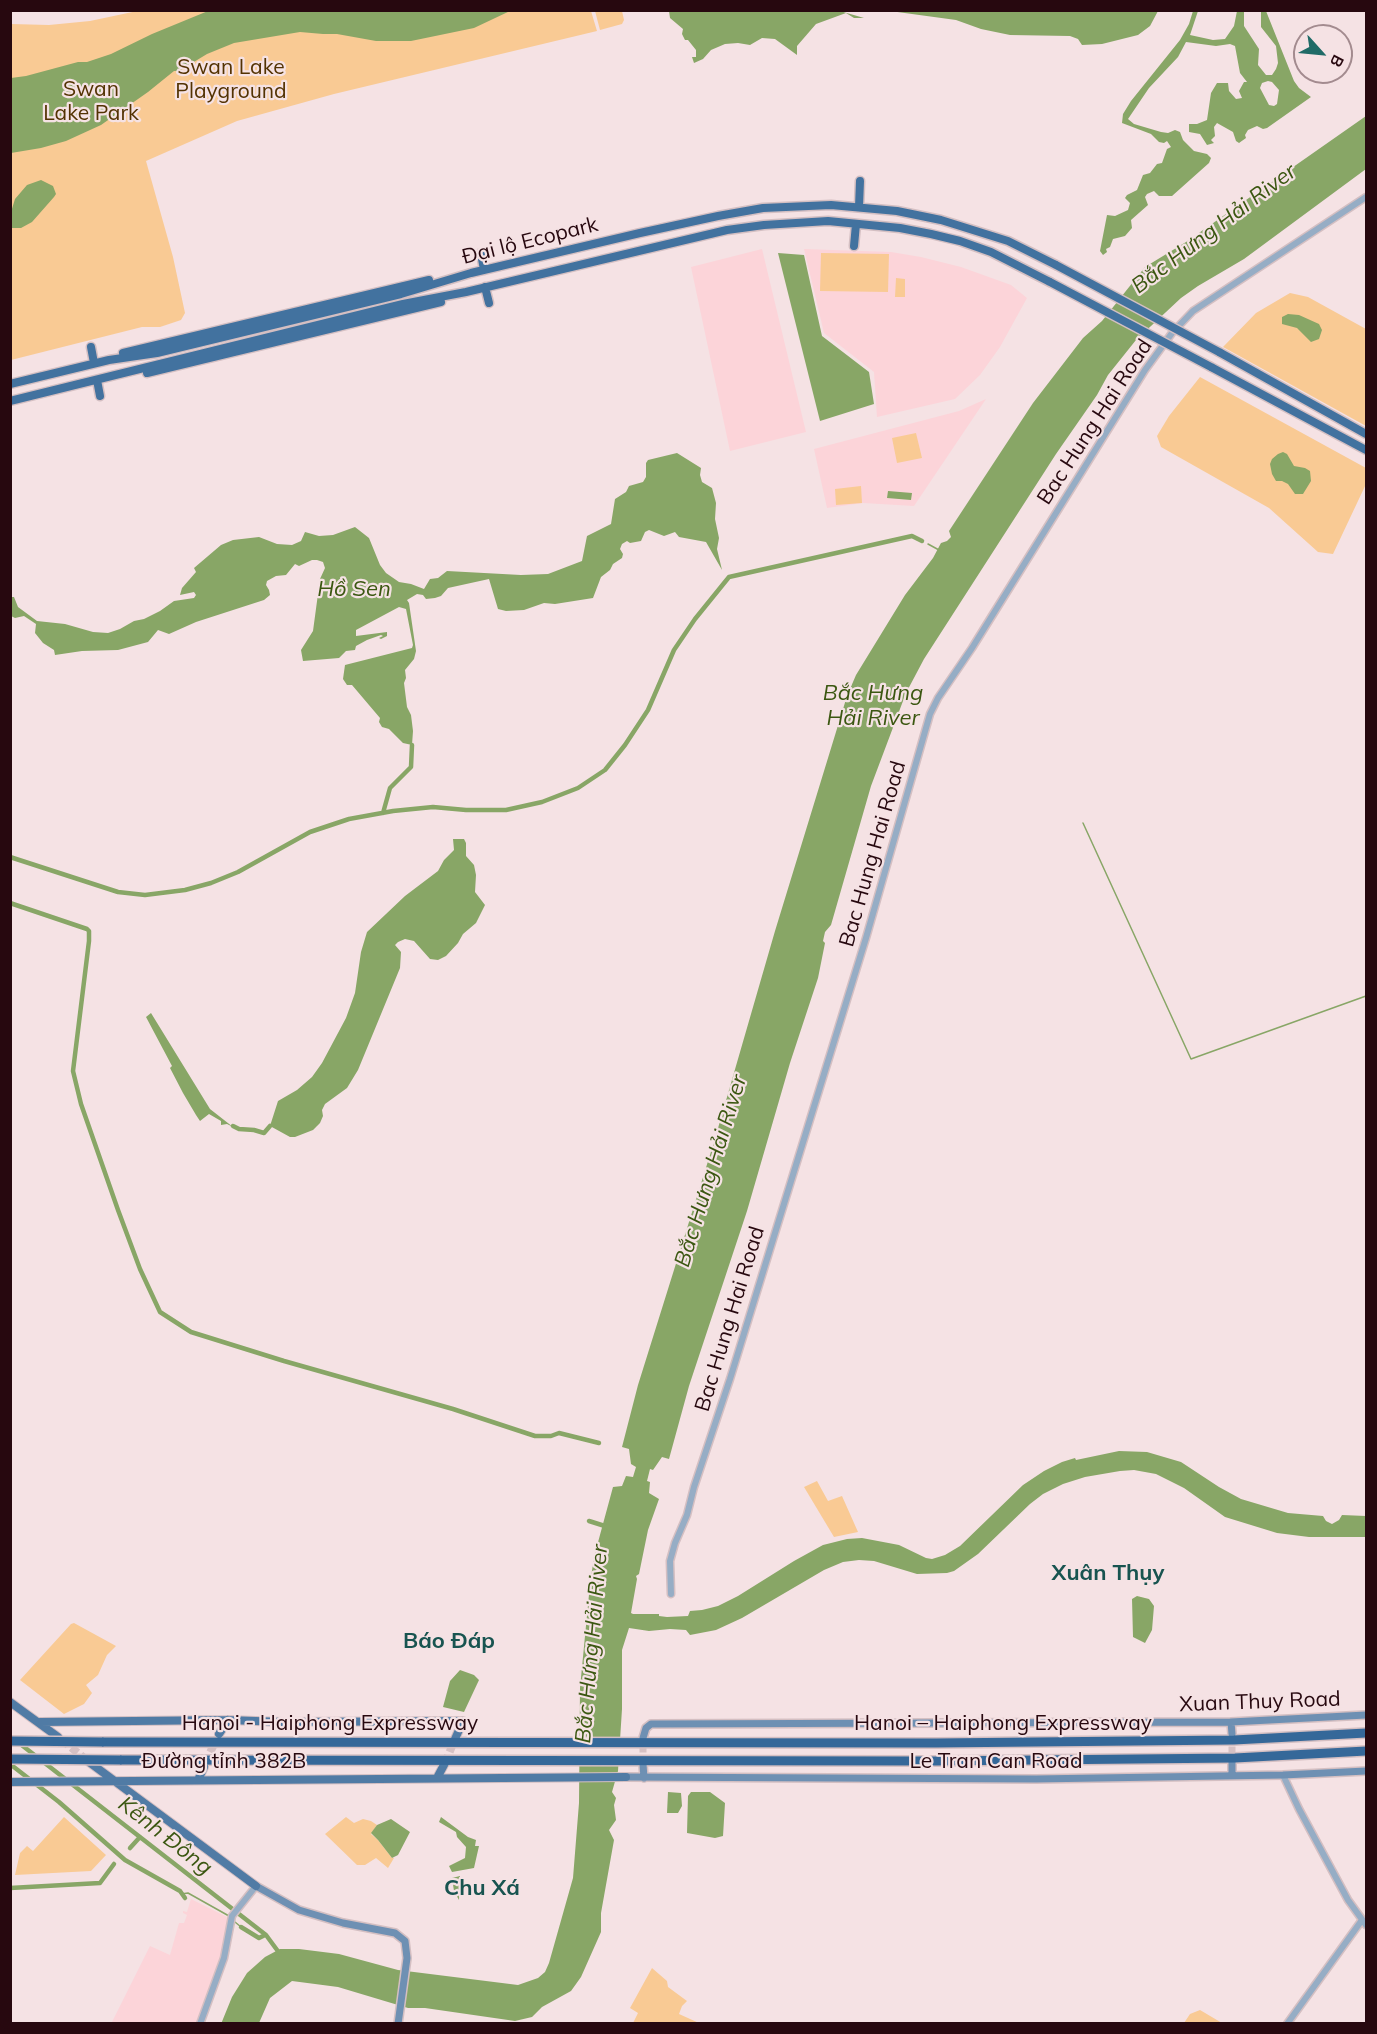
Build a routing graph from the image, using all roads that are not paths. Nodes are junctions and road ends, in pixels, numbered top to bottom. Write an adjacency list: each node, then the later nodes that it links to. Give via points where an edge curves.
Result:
1 (860, 181): 3 (highway)
2 (1366, 197): 23 (street, Bac Hung Hai Road, via 1193,311 1172,333 930,714 866,938 670,1560)
3 (859, 207): 7 (highway, Đại lộ Ecopark, via 763,208); 20 (highway, Đại lộ Ecopark, bridge, via 941,219 1008,240)
4 (856, 224): 5 (highway); 9 (highway, Đại lộ Ecopark, via 803,222 727,230); 21 (highway, Đại lộ Ecopark, bridge, via 900,228 991,252)
5 (854, 246)
6 (481, 253): 7 (highway)
7 (484, 270): 8 (highway, Đại lộ Ecopark)
8 (471, 273): 13 (highway, Đại lộ Ecopark, via 169,350); 13 (highway, via 128,351)
9 (485, 287): 10 (highway, Đại lộ Ecopark); 11 (highway)
10 (466, 292): 15 (highway, Đại lộ Ecopark); 15 (highway, via 453,299 138,375)
11 (489, 303)
12 (91, 347): 14 (highway)
13 (109, 360): 14 (highway, Đại lộ Ecopark)
14 (94, 363): 17 (highway, Đại lộ Ecopark)
15 (115, 375): 16 (highway, Đại lộ Ecopark)
16 (97, 380): 18 (highway); 19 (highway, Đại lộ Ecopark)
17 (10, 384)
18 (100, 396)
19 (10, 401)
20 (1365, 432)
21 (1362, 448): 22 (highway)
22 (1366, 456)
23 (671, 1594)
24 (10, 1702): 27 (main road)
25 (1366, 1715): 28 (main road, Xuan Thuy Road)
26 (228, 1720): 27 (main road, Đường tỉnh 382B); 30 (main road); 33 (main road, Đường tỉnh 382B, via 464,1721)
27 (40, 1722): 32 (main road)
28 (1231, 1722): 31 (main road); 34 (main road, Xuan Thuy Road, via 651,1724)
29 (1366, 1731): 34 (highway, Hanoi – Haiphong Expressway, via 936,1743)
30 (219, 1734)
31 (1232, 1734)
32 (58, 1737)
33 (455, 1739)
34 (641, 1741): 36 (highway, Hanoi – Haiphong Expressway)
35 (10, 1742): 36 (highway, Hanoi - Haiphong Expressway, bridge)
36 (559, 1742)
37 (1366, 1751): 42 (highway, Hanoi – Haiphong Expressway, via 1234,1758)
38 (10, 1759): 39 (highway, Hanoi - Haiphong Expressway, bridge)
39 (559, 1761): 42 (highway, Hanoi – Haiphong Expressway)
40 (1232, 1761): 46 (main road)
41 (88, 1762): 52 (main road)
42 (641, 1762): 50 (main road)
43 (445, 1763): 49 (main road)
44 (204, 1767): 51 (main road)
45 (1366, 1771): 47 (main road, Le Tran Can Road)
46 (1232, 1775): 47 (main road, Le Tran Can Road); 50 (main road, Le Tran Can Road)
47 (1283, 1776): 57 (street)
48 (626, 1777): 49 (main road, Đường tỉnh 382B); 50 (main road, Le Tran Can Road)
49 (437, 1778): 51 (main road, Đường tỉnh 382B)
50 (644, 1778)
51 (198, 1780): 53 (main road, Đường tỉnh 382B)
52 (114, 1781): 53 (main road, Đường tỉnh 382B); 54 (main road, Đường tỉnh 382B); 55 (main road)
53 (137, 1781): 55 (main road)
54 (10, 1782)
55 (130, 1793): 56 (main road)
56 (256, 1886): 58 (main road, via 320,1918 394,1933 405,1941 407,1958); 59 (street, via 232,1916 224,1958)
57 (1364, 1923): 60 (street)
58 (398, 2020)
59 (201, 2024)
60 (1287, 2024)

